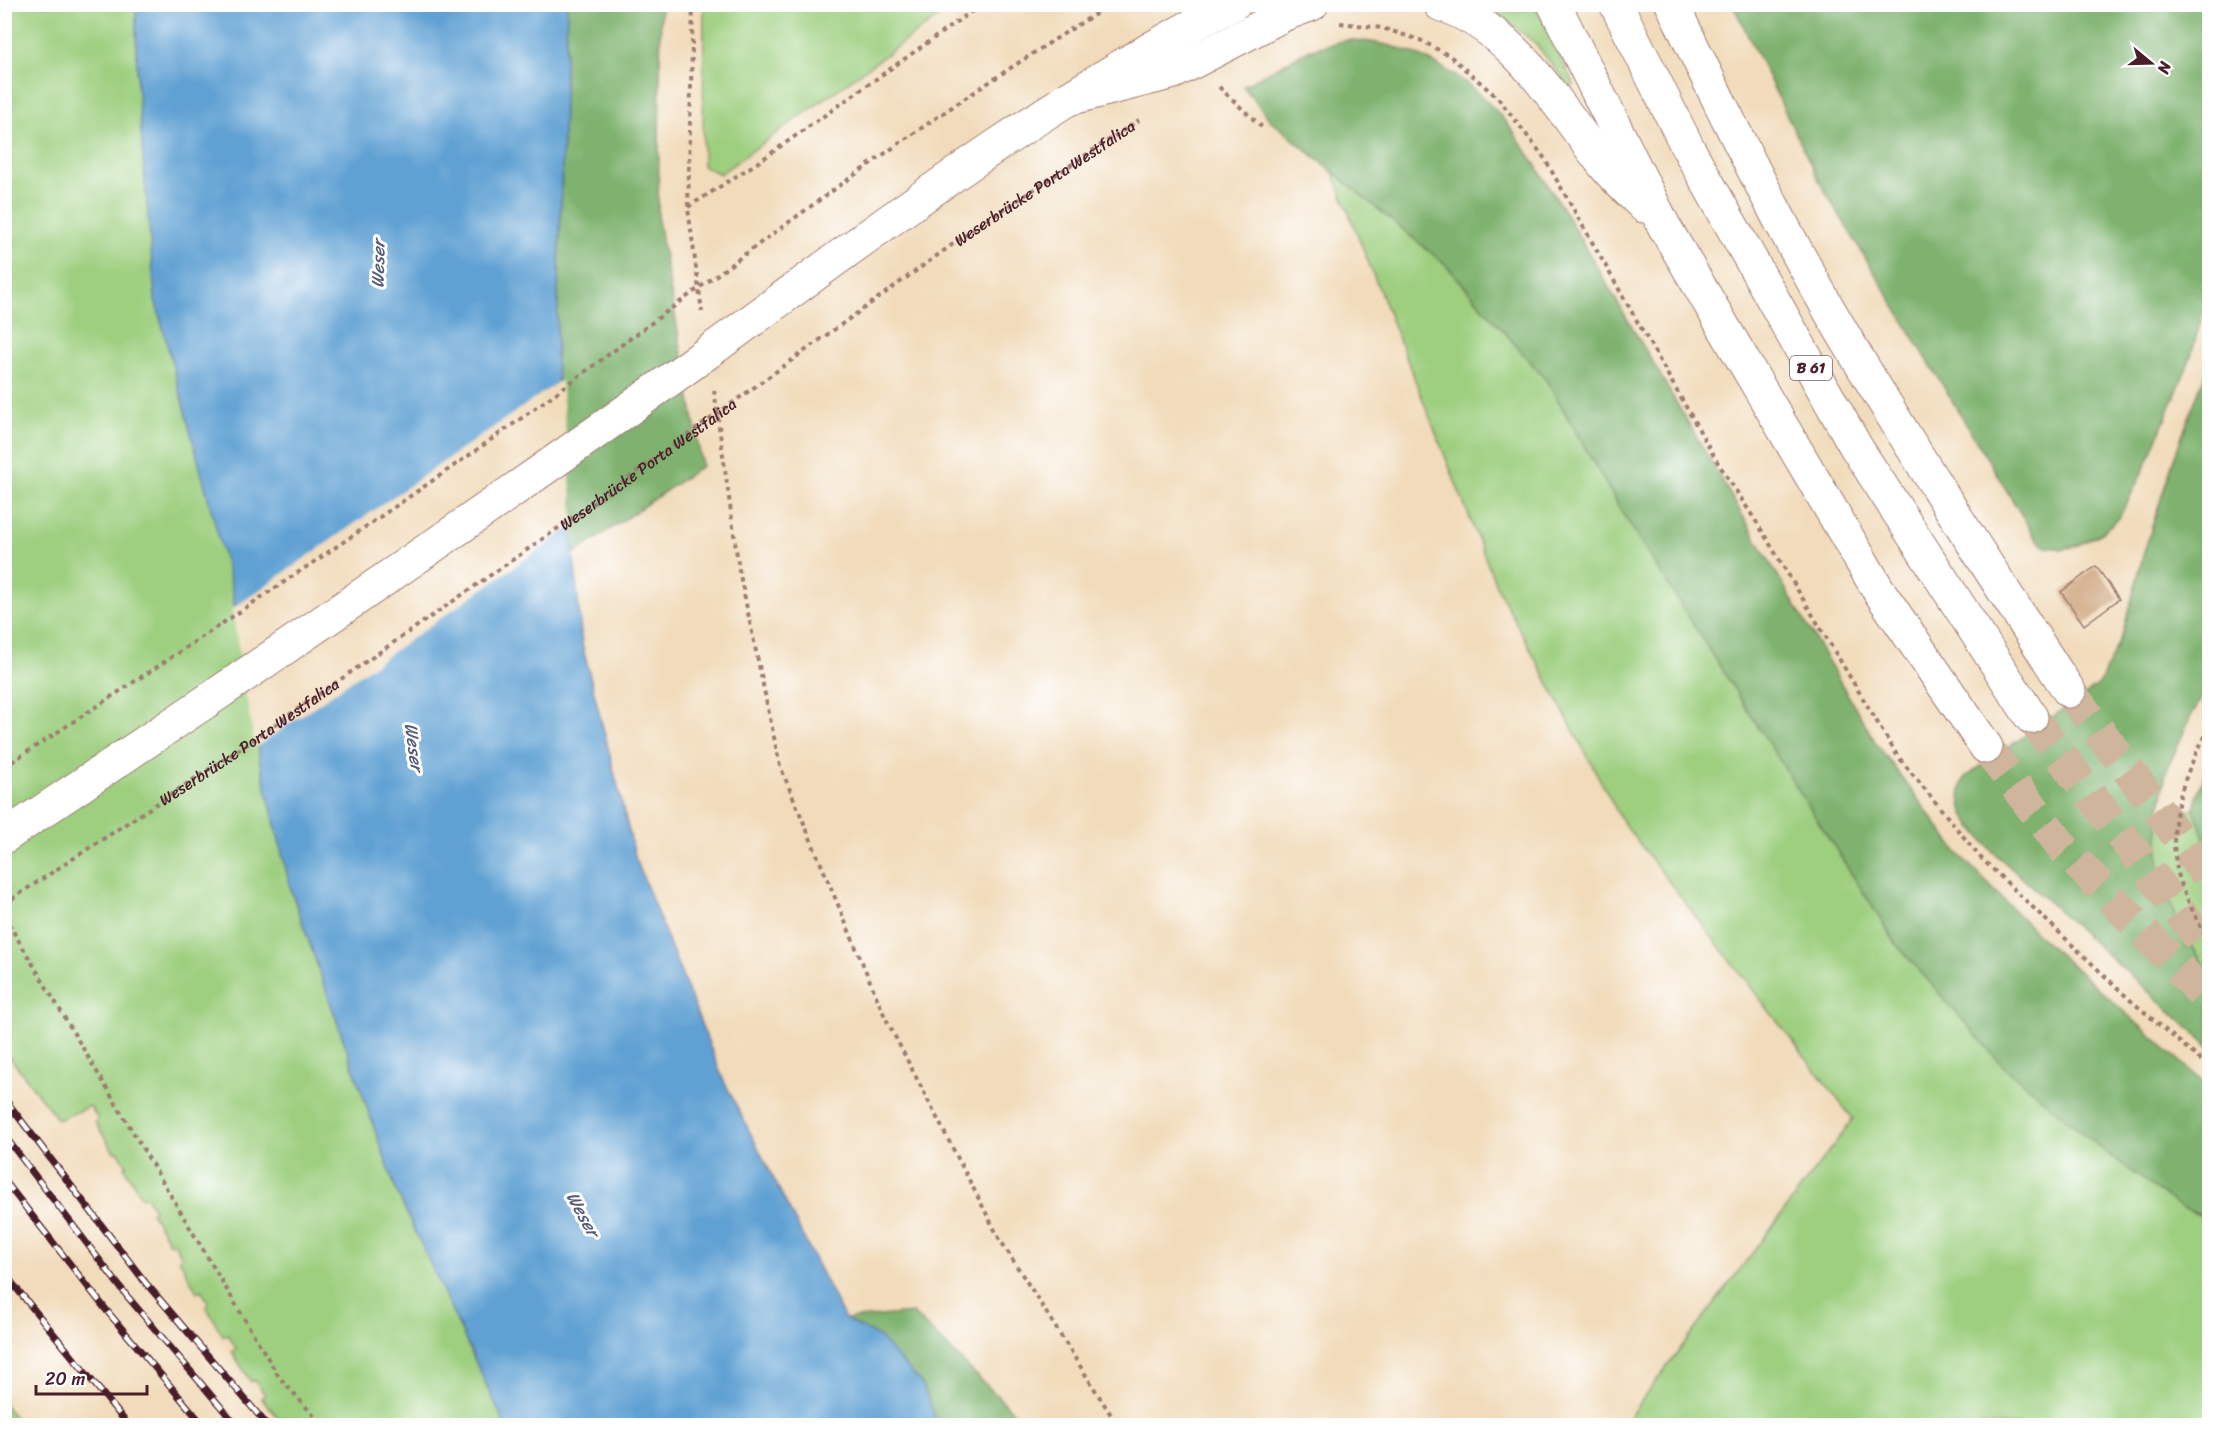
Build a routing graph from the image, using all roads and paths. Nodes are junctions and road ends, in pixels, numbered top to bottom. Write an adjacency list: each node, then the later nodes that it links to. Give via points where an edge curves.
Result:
1 (693, 4): 12 (path)
2 (982, 4): 12 (path)
3 (1112, 4): 20 (path, bridge, via 1034,52 853,177 505,429)
4 (1233, 4): 10 (main road, bridge, via 1165,39)
5 (1440, 4): 13 (main road, via 1484,26 1522,59 1606,167)
6 (1554, 4): 13 (main road)
7 (1616, 4): 17 (main road, B 61, via 1688,148 1856,447)
8 (1672, 4): 16 (main road, B 61, via 1731,128 1831,313 1920,460)
9 (1309, 15): 10 (main road, bridge, via 1174,72); 25 (path, via 1382,28 1420,40 1450,56 1498,98 1543,156 1718,463 1897,755 1980,857 2129,999)
10 (1064, 100): 21 (main road, bridge, via 528,482)
11 (1143, 117): 22 (path, Weserbrücke Porta Westfalica, bridge, via 974,229 567,522 275,724)
12 (688, 208): 14 (path)
13 (1664, 226): 19 (main road, via 1879,591)
14 (703, 313)
15 (713, 383): 27 (path, via 739,570 780,766 885,1017 999,1238)
16 (2069, 691)
17 (2031, 717)
18 (2210, 728): 24 (path, via 2188,766 2180,793 2175,852 2180,878)
19 (1986, 747)
20 (4, 767)
21 (4, 837)
22 (4, 904)
23 (4, 916): 26 (path, via 279,1377)
24 (2210, 945)
25 (2210, 1068)
26 (323, 1425)
27 (1118, 1425)

